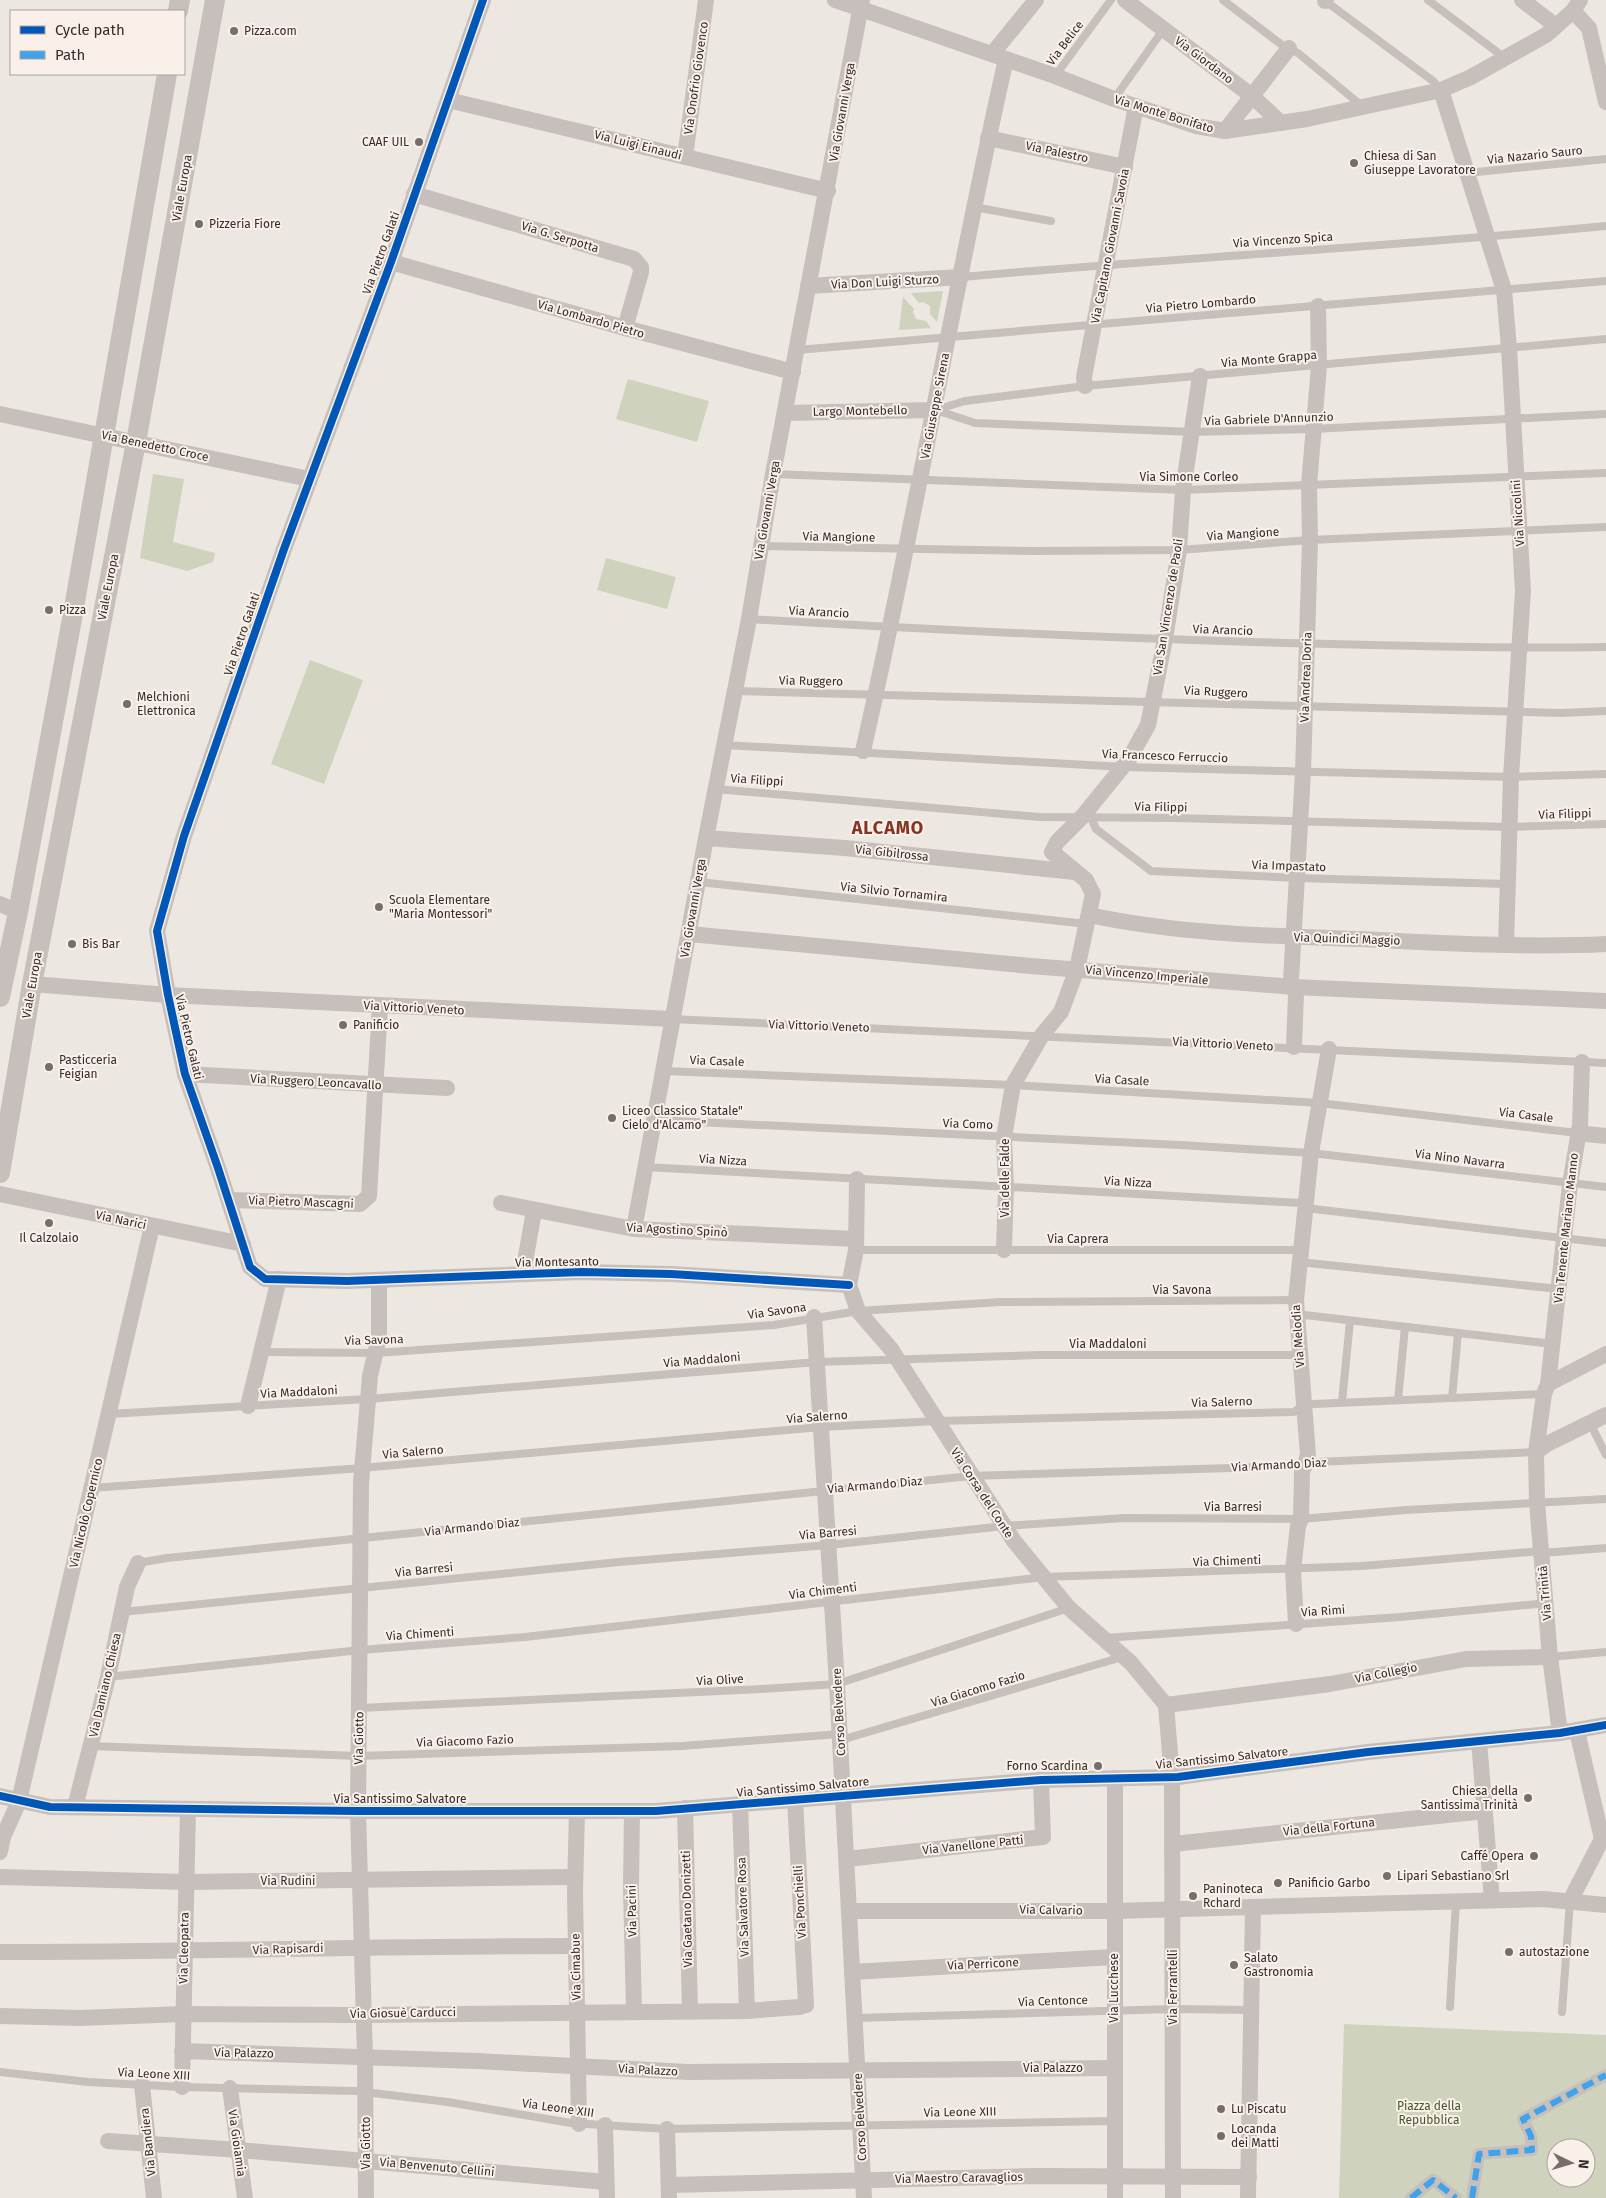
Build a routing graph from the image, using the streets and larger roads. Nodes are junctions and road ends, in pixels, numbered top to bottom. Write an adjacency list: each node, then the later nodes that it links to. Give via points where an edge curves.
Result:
1 (215, 0): 40 (street, Viale Europa)
2 (483, 0): 18 (street, Via Pietro Galati)
3 (706, 0): 24 (street, Via Onofrio Giovenco)
4 (835, 0): 8 (street, Via Monte Bonifato)
5 (1125, 0): 17 (street, Via Giordano)
6 (1522, 0): 10 (street)
7 (1029, 2): 14 (street)
8 (861, 4): 14 (street, Via Monte Bonifato); 26 (street, Via Giovanni Verga)
9 (1576, 5): 10 (street, Via Monte Bonifato); 11 (street)
10 (1556, 26): 16 (street, Via Monte Bonifato, via 1505,58)
11 (1589, 28): 13 (street); 19 (street)
12 (1289, 48): 17 (street)
13 (1606, 49)
14 (999, 57): 20 (street, Via Monte Bonifato); 23 (street, Via Giuseppe Sirena)
15 (167, 75): 39 (street)
16 (1441, 90): 21 (street, Via Monte Bonifato); 51 (street, Via Niccolini, via 1504,290 1509,348 1522,592 1511,777)
17 (1252, 96): 21 (street, Via Giordano); 22 (street)
18 (448, 100): 24 (street, Via Luigi Einaudi); 27 (street, Via Pietro Galati)
19 (1606, 102)
20 (1136, 106): 22 (street, Via Monte Bonifato, via 1196,126); 25 (street, Via Capitano Giovanni Savoia)
21 (1281, 124): 22 (street, Via Monte Bonifato)
22 (1225, 131)
23 (988, 138): 25 (street, Via Palestro); 29 (street, Via Giuseppe Sirena)
24 (684, 157): 26 (street, Via Luigi Einaudi)
25 (1125, 167): 35 (street, Via Capitano Giovanni Savoia, via 1084,377)
26 (828, 191): 30 (street, Via Giovanni Verga)
27 (414, 194): 28 (street, Via Pietro Galati); 32 (street, Via G. Serpotta, via 634,259 641,272)
28 (391, 262): 32 (street, Via Lombardo Pietro); 41 (street, Via Pietro Galati)
29 (961, 277): 30 (street, Via Don Luigi Sturzo); 36 (street, Via Giuseppe Sirena)
30 (808, 286): 33 (street, Via Giovanni Verga)
31 (1318, 306): 49 (street, Via Andrea Doria, via 1319,366 1310,485 1303,772)
32 (625, 328): 33 (street, Via Lombardo Pietro)
33 (793, 372): 37 (street, Via Giovanni Verga)
34 (1200, 376): 44 (street, Via San Vincenzo de Paoli, via 1183,490 1179,550 1148,725 1124,767 1086,818 1057,842 1052,852)
35 (1085, 386)
36 (935, 410): 37 (street, Largo Montebello); 42 (street, Via Giuseppe Sirena)
37 (785, 413): 43 (street, Via Giovanni Verga)
38 (0, 414): 39 (street, Via Benedetto Croce)
39 (105, 436): 40 (street, Via Benedetto Croce); 46 (street)
40 (136, 442): 41 (street, Via Benedetto Croce); 53 (street, Viale Europa)
41 (310, 479): 55 (street, Via Pietro Galati, via 184,836 157,931)
42 (863, 751)
43 (706, 838): 44 (street, Via Gibilrossa, via 845,848); 48 (street, Via Giovanni Verga)
44 (1078, 873): 47 (street, Via delle Falde, via 1086,880 1092,894)
45 (0, 904): 46 (street)
46 (18, 912): 56 (street)
47 (1088, 920): 49 (street, Via Quindici Maggio); 52 (street, Via delle Falde)
48 (690, 934): 52 (street, Via Vincenzo Imperiale); 59 (street, Via Giovanni Verga)
49 (1294, 937): 51 (street, Via Quindici Maggio); 54 (street, Via Andrea Doria)
50 (1606, 944): 51 (street, Via Quindici Maggio)
51 (1506, 945)
52 (1077, 970): 54 (street, Via Vincenzo Imperiale); 78 (street, Via delle Falde, via 1061,1012 1042,1035 1013,1085 1004,1137)
53 (32, 984): 55 (street, Via Vittorio Veneto); 68 (street, Viale Europa)
54 (1294, 987): 57 (street, Via Vincenzo Imperiale); 60 (street, Via Andrea Doria)
55 (168, 995): 58 (street, Via Vittorio Veneto); 63 (street, Via Pietro Galati)
56 (0, 997)
57 (1606, 1001)
58 (380, 1006): 59 (street, Via Vittorio Veneto); 64 (street)
59 (672, 1020): 75 (street, Via Giovanni Verga)
60 (1294, 1048)
61 (1329, 1049): 90 (street, Via Melodia, via 1311,1153 1296,1307 1308,1455 1302,1473 1301,1519 1293,1570)
62 (1582, 1062): 66 (street, Via Tenente Mariano Manno)
63 (184, 1074): 64 (street, Via Ruggero Leoncavallo); 71 (street, Via Pietro Galati)
64 (374, 1086): 65 (street, Via Ruggero Leoncavallo); 71 (street, Via Pietro Mascagni, via 369,1196 360,1204)
65 (447, 1088)
66 (1577, 1133): 67 (street); 85 (street, Via Tenente Mariano Manno)
67 (1606, 1136)
68 (0, 1173)
69 (857, 1179): 77 (street)
70 (0, 1194): 74 (street, Via Narici)
71 (228, 1200): 76 (street, Via Pietro Galati)
72 (500, 1204): 73 (street, Via Agostino Spinò)
73 (534, 1211): 75 (street, Via Agostino Spinò); 79 (street)
74 (152, 1226): 76 (street, Via Narici); 103 (street, Via Nicolò Copernico)
75 (634, 1229): 77 (street, Via Agostino Spinò)
76 (243, 1244): 80 (street, Via Pietro Galati, via 250,1267)
77 (856, 1244): 82 (street)
78 (1004, 1250)
79 (523, 1273): 81 (street, Via Montesanto); 82 (street, Via Montesanto, via 671,1274)
80 (272, 1279): 81 (street, Via Montesanto); 86 (street, via 261,1352)
81 (379, 1280): 108 (street, Via Giotto, via 380,1337 368,1399 362,1468)
82 (849, 1285): 92 (street, Via Corsa del Conte, via 858,1311 897,1358 1004,1526 1069,1608 1131,1663)
83 (814, 1317): 100 (street, Corso Belvedere)
84 (1606, 1351): 85 (street)
85 (1546, 1389): 88 (street, Via Tenente Mariano Manno)
86 (248, 1406)
87 (1606, 1415): 88 (street, Via Armando Diaz)
88 (1536, 1452): 91 (street, Via Trinità)
89 (138, 1563): 105 (street, Via Damiano Chiesa, via 127,1587)
90 (1296, 1624)
91 (1550, 1658): 92 (street, Via Collegio, via 1466,1659 1330,1684); 95 (street, Via Trinità)
92 (1166, 1705): 97 (street)
93 (1606, 1725): 94 (street, Via Santissimo Salvatore)
94 (1577, 1731): 95 (street, Via Santissimo Salvatore); 112 (street)
95 (1560, 1733): 96 (street, Via Santissimo Salvatore)
96 (1479, 1740): 97 (street, Via Santissimo Salvatore); 111 (street)
97 (1172, 1777): 98 (street, Via Santissimo Salvatore); 113 (street, Via Ferrantelli)
98 (1115, 1778): 99 (street, Via Santissimo Salvatore); 126 (street, Via Lucchese)
99 (1041, 1780): 100 (street, Via Santissimo Salvatore); 115 (street, Via Vanellone Patti, via 1043,1837)
100 (843, 1795): 102 (street, Via Santissimo Salvatore); 115 (street, Corso Belvedere)
101 (0, 1796): 103 (street, Via Santissimo Salvatore)
102 (795, 1799): 104 (street, Via Santissimo Salvatore); 133 (street, Via Ponchielli)
103 (19, 1800): 105 (street, Via Santissimo Salvatore, via 50,1807); 114 (street, Via Nicolò Copernico)
104 (740, 1804): 106 (street, Via Santissimo Salvatore); 137 (street, Via Salvatore Rosa)
105 (76, 1807): 107 (street, Via Santissimo Salvatore)
106 (685, 1808): 110 (street, Via Santissimo Salvatore); 136 (street, Via Gaetano Donizetti)
107 (188, 1809): 108 (street, Via Santissimo Salvatore); 119 (street, Via Cleopatra)
108 (358, 1811): 109 (street, Via Santissimo Salvatore); 118 (street, Via Giotto)
109 (577, 1811): 110 (street, Via Santissimo Salvatore); 117 (street, Via Cimabue)
110 (632, 1811): 135 (street, Via Pacini)
111 (1485, 1811): 113 (street, Via della Fortuna); 120 (street)
112 (1604, 1838): 121 (street)
113 (1173, 1844): 124 (street, Via Ferrantelli)
114 (0, 1852)
115 (847, 1859): 125 (street, Corso Belvedere)
116 (0, 1877): 119 (street, Via Rudini)
117 (575, 1877): 118 (street, Via Rudini); 128 (street, Via Cimabue)
118 (361, 1881): 119 (street, Via Rudini); 127 (street, Via Giotto)
119 (186, 1882): 130 (street, Via Cleopatra)
120 (1492, 1900): 121 (street); 123 (street)
121 (1570, 1901): 122 (street)
122 (1606, 1905)
123 (1253, 1907): 124 (street, Via Calvario); 159 (street)
124 (1173, 1910): 126 (street, Via Calvario); 158 (street, Via Ferrantelli)
125 (849, 1911): 126 (street, Via Calvario); 132 (street, Corso Belvedere)
126 (1114, 1911): 131 (street, Via Lucchese)
127 (362, 1946): 128 (street, Via Rapisardi); 130 (street, Via Rapisardi); 139 (street, Via Giotto)
128 (576, 1946): 134 (street, Via Cimabue)
129 (0, 1952): 130 (street, Via Rapisardi)
130 (184, 1952): 138 (street, Via Cleopatra)
131 (1114, 1957): 132 (street, Via Perricone); 144 (street, Via Lucchese)
132 (852, 1972): 145 (street, Corso Belvedere)
133 (806, 2004): 137 (street, Via Giosuè Carducci)
134 (577, 2011): 135 (street, Via Giosuè Carducci); 139 (street, Via Giosuè Carducci); 143 (street, Via Cimabue)
135 (634, 2011): 136 (street, Via Giosuè Carducci)
136 (690, 2011): 137 (street, Via Giosuè Carducci)
137 (747, 2011)
138 (183, 2014): 139 (street, Via Giosuè Carducci); 140 (street, Via Giosuè Carducci, via 80,2018); 141 (street, Via Cleopatra)
139 (364, 2015): 142 (street, Via Giotto)
140 (0, 2016)
141 (182, 2051): 142 (street, Via Palazzo); 148 (street, Via Cleopatra)
142 (365, 2058): 143 (street, Via Palazzo); 156 (street, Via Giotto)
143 (578, 2066): 145 (street, Via Palazzo, via 688,2072); 150 (street, Via Cimabue)
144 (1114, 2068): 145 (street, Via Palazzo); 157 (street, Via Lucchese)
145 (858, 2070): 160 (street, Corso Belvedere)
146 (1606, 2075): 172 (street, via 1522,2118 1531,2136 1532,2150 1479,2154)
147 (142, 2085): 154 (street, Via Bandiera)
148 (182, 2087)
149 (230, 2088): 155 (street, Via Gioiamia)
150 (579, 2124)
151 (605, 2125): 161 (street)
152 (667, 2129): 162 (street)
153 (108, 2141): 154 (street, Via Benvenuto Cellini)
154 (148, 2146): 155 (street, Via Benvenuto Cellini); 163 (street, Via Bandiera)
155 (238, 2150): 156 (street, Via Benvenuto Cellini); 164 (street, Via Gioiamia)
156 (366, 2161): 161 (street, Via Benvenuto Cellini); 165 (street, Via Giotto)
157 (1115, 2176): 158 (street, Via Maestro Caravaglios); 160 (street, Via Maestro Caravaglios); 167 (street, Via Lucchese)
158 (1173, 2176): 159 (street, Via Maestro Caravaglios); 168 (street, Via Ferrantelli)
159 (1249, 2177): 169 (street)
160 (863, 2179): 162 (street, Via Maestro Caravaglios); 166 (street, Corso Belvedere)
161 (606, 2190)
162 (669, 2191)
163 (154, 2198)
164 (245, 2198)
165 (366, 2198)
166 (864, 2198)
167 (1115, 2198)
168 (1173, 2198)
169 (1248, 2198)
170 (1411, 2198): 171 (street, via 1433,2180)
171 (1456, 2198)
172 (1472, 2198)

